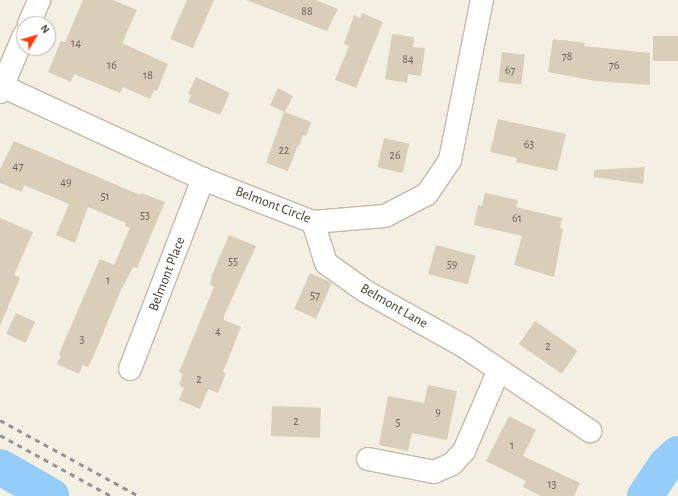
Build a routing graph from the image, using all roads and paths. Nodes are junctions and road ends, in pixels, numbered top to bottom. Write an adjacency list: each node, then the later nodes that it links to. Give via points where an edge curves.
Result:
1 (39, 0): 3 (street)
2 (482, 0): 7 (street, Belmont Circle, via 450,160 427,194 385,216)
3 (32, 16)
4 (16, 54): 5 (street, Belmont Circle)
5 (1, 89): 6 (street, Belmont Circle)
6 (203, 179): 7 (street, Belmont Circle); 8 (street, Belmont Place)
7 (313, 222): 9 (street, Belmont Lane, via 326,263 365,291)
8 (130, 369)
9 (500, 370): 10 (street, Belmont Lane); 11 (street, via 464,451 452,464 434,472)
10 (590, 430)
11 (368, 459)

